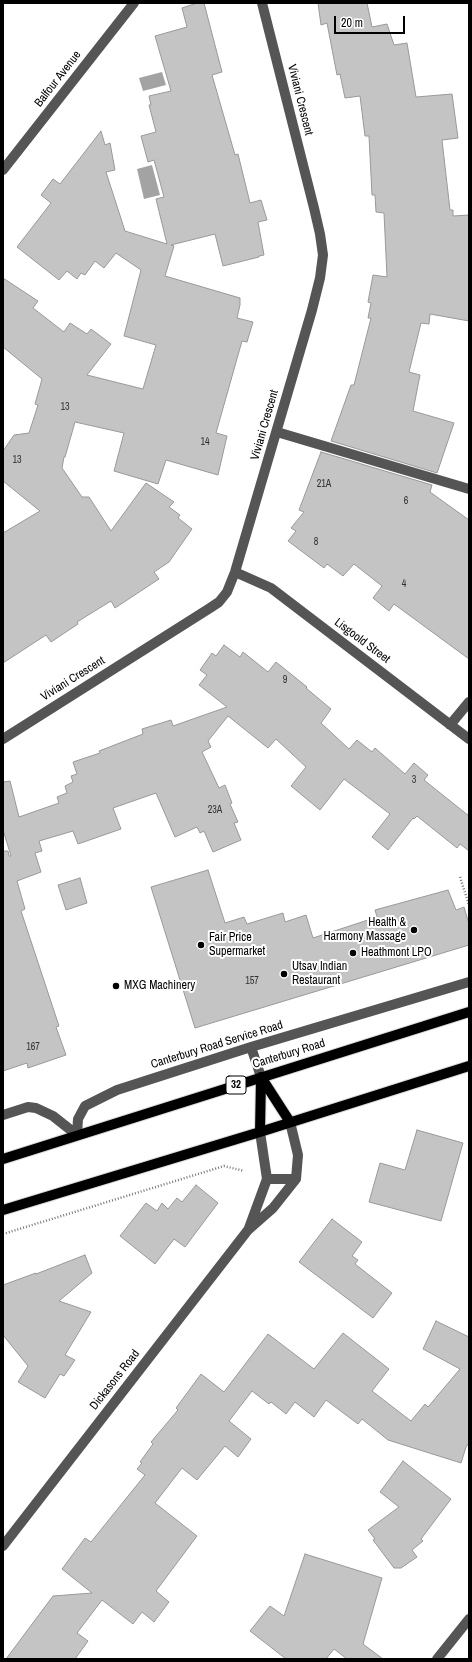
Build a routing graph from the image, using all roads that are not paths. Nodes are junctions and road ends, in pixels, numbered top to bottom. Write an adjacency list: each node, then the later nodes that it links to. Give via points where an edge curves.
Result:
1 (134, 3): 3 (street, Balfour Avenue)
2 (262, 3): 4 (street, Viviani Crescent, via 314,208 323,256 312,310)
3 (3, 170)
4 (277, 432): 5 (street); 6 (street, Viviani Crescent)
5 (469, 489)
6 (235, 572): 8 (street, Lisgoold Street, via 271,588); 9 (street, Viviani Crescent, via 227,592 219,602)
7 (469, 702): 8 (street)
8 (450, 725): 10 (street, Lisgoold Street)
9 (3, 739)
10 (469, 739)
11 (469, 982): 13 (street, Canterbury Road Service Road)
12 (469, 1012): 15 (main road, Canterbury Road / 32)
13 (252, 1047): 15 (street); 19 (street, Canterbury Road Service Road, via 117,1090 89,1103 78,1119)
14 (469, 1066): 17 (main road)
15 (261, 1077): 17 (main road); 18 (main road); 19 (main road, Canterbury Road / 32)
16 (3, 1115): 19 (street, via 28,1107 36,1108 53,1116)
17 (290, 1122): 18 (main road); 22 (street, via 298,1155)
18 (260, 1132): 21 (street, Dickasons Road); 23 (main road)
19 (77, 1135): 20 (main road, Canterbury Road / 32)
20 (3, 1158)
21 (267, 1179): 22 (street); 24 (street, Dickasons Road)
22 (296, 1179): 24 (street, Dickasons Road, via 273,1208)
23 (3, 1210)
24 (248, 1230): 25 (street, Dickasons Road)
25 (3, 1546)
26 (469, 1619): 27 (street)
27 (438, 1659)

